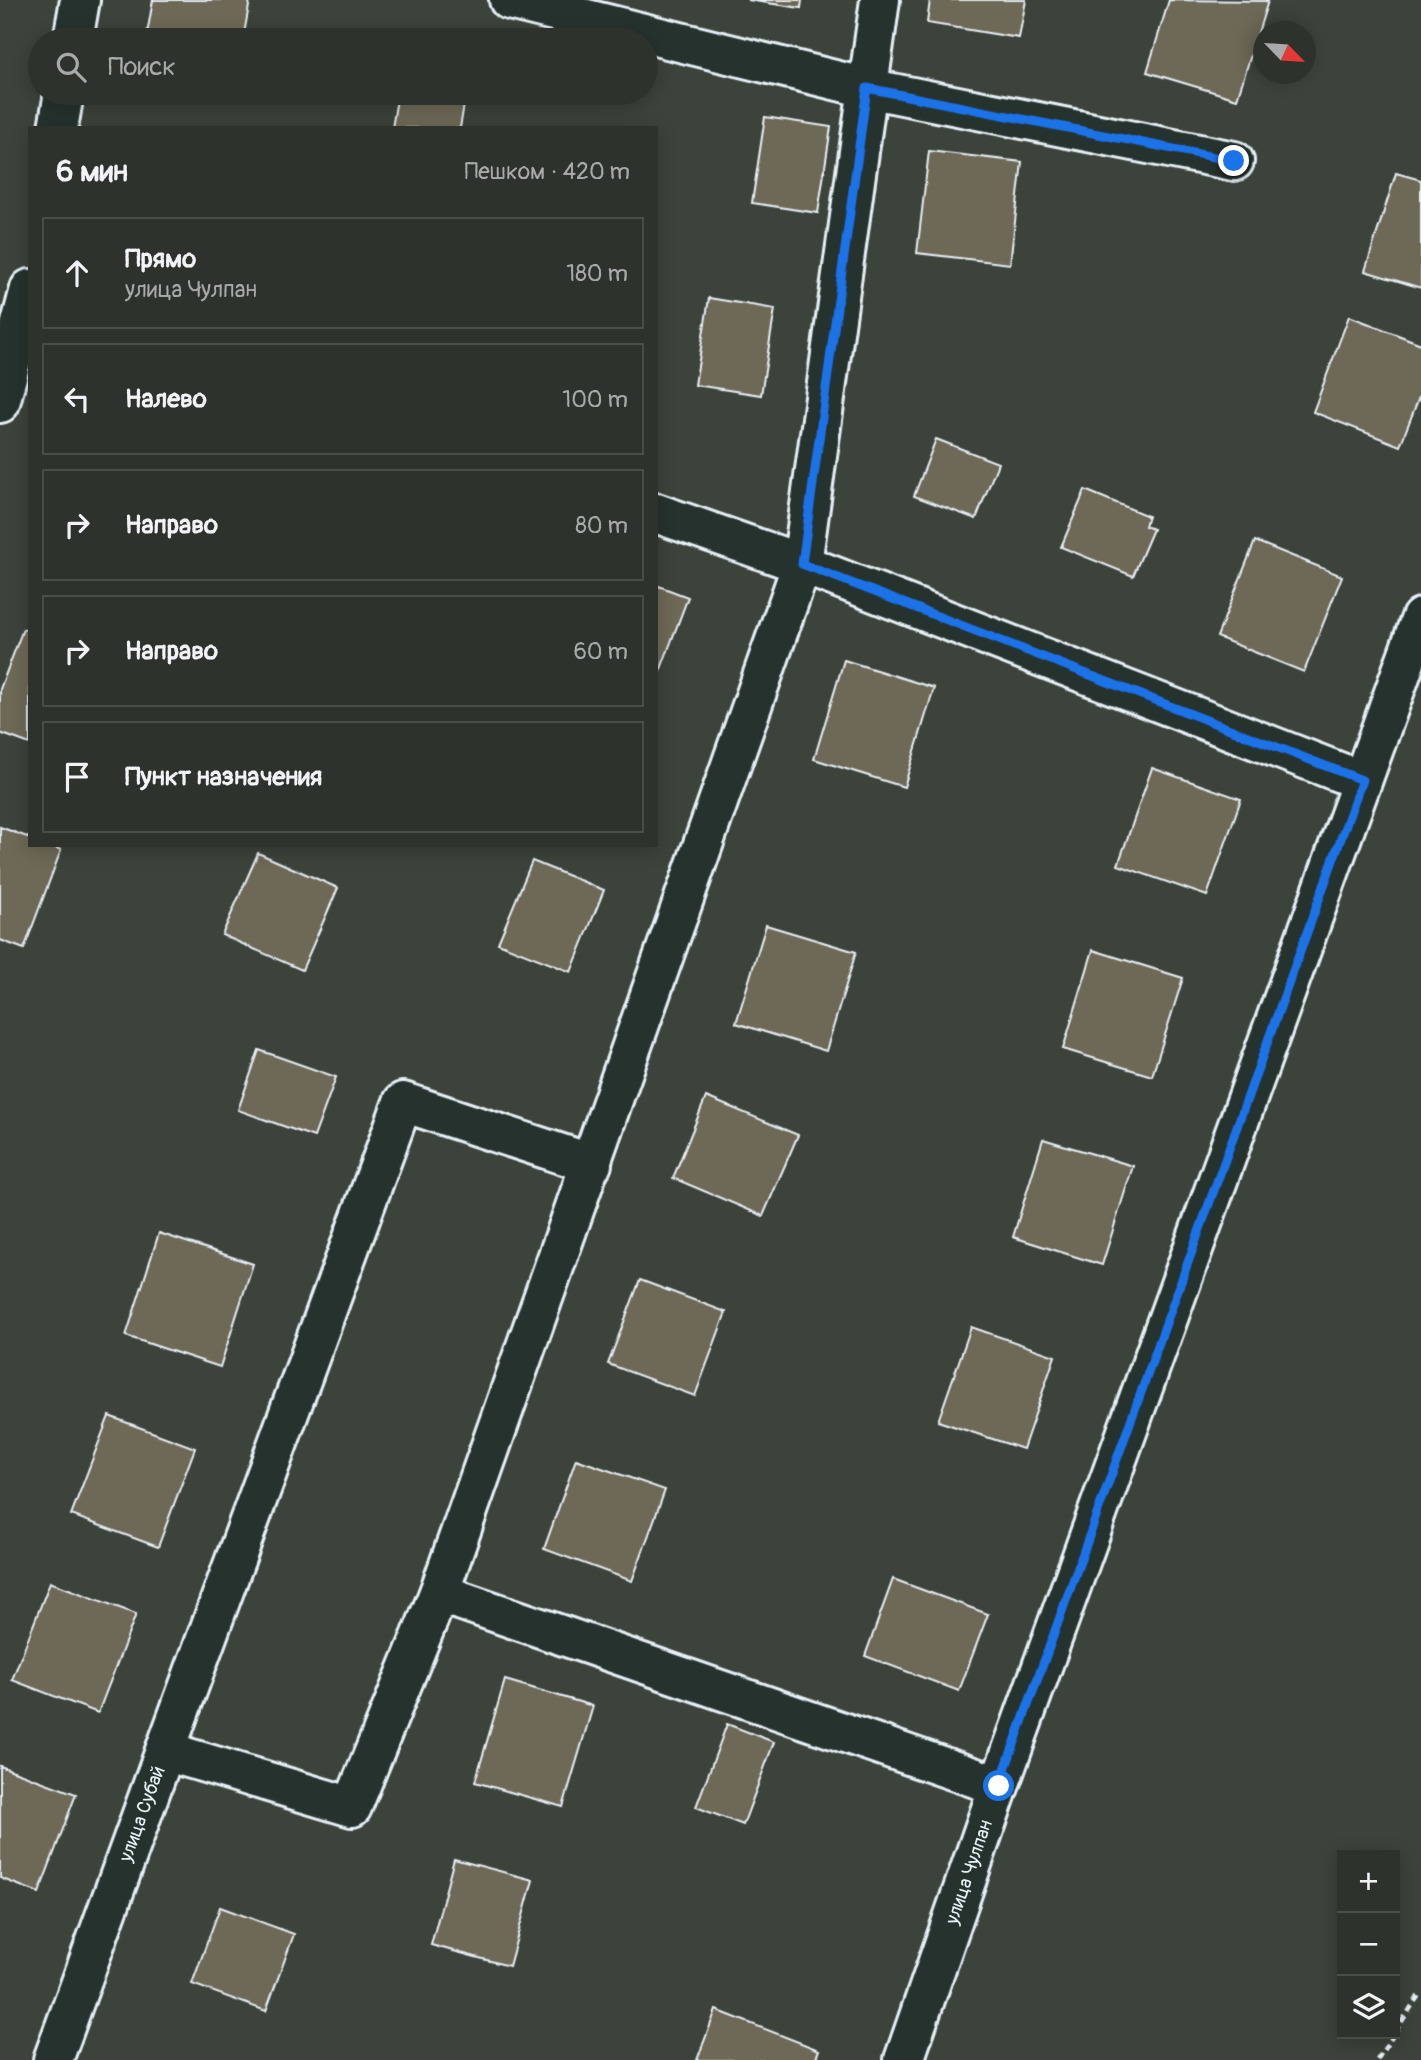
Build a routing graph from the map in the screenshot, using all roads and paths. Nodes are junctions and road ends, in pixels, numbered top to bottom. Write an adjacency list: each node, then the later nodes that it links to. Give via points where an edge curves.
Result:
1 (80, 0): 4 (street)
2 (509, 0): 5 (street)
3 (880, 0): 7 (street)
4 (75, 28)
5 (623, 28)
6 (658, 37): 7 (street)
7 (867, 88): 10 (street); 14 (street)
8 (62, 105): 9 (street)
9 (58, 126)
10 (1234, 161)
11 (22, 291): 12 (street)
12 (0, 403)
13 (658, 514): 14 (street)
14 (802, 564): 16 (street); 17 (street)
15 (1421, 618): 16 (street, улица Чулпан)
16 (1362, 780): 20 (street, улица Чулпан)
17 (592, 1164): 18 (street); 19 (street, via 403,1102)
18 (439, 1593): 19 (street, улица Субай, via 352,1807); 20 (street)
19 (165, 1751): 24 (street, улица Субай)
20 (999, 1786): 25 (street, улица Чулпан)
21 (1421, 1992): 22 (path)
22 (1400, 2024)
23 (1390, 2039): 26 (path)
24 (53, 2060)
25 (904, 2060)
26 (1377, 2060)

